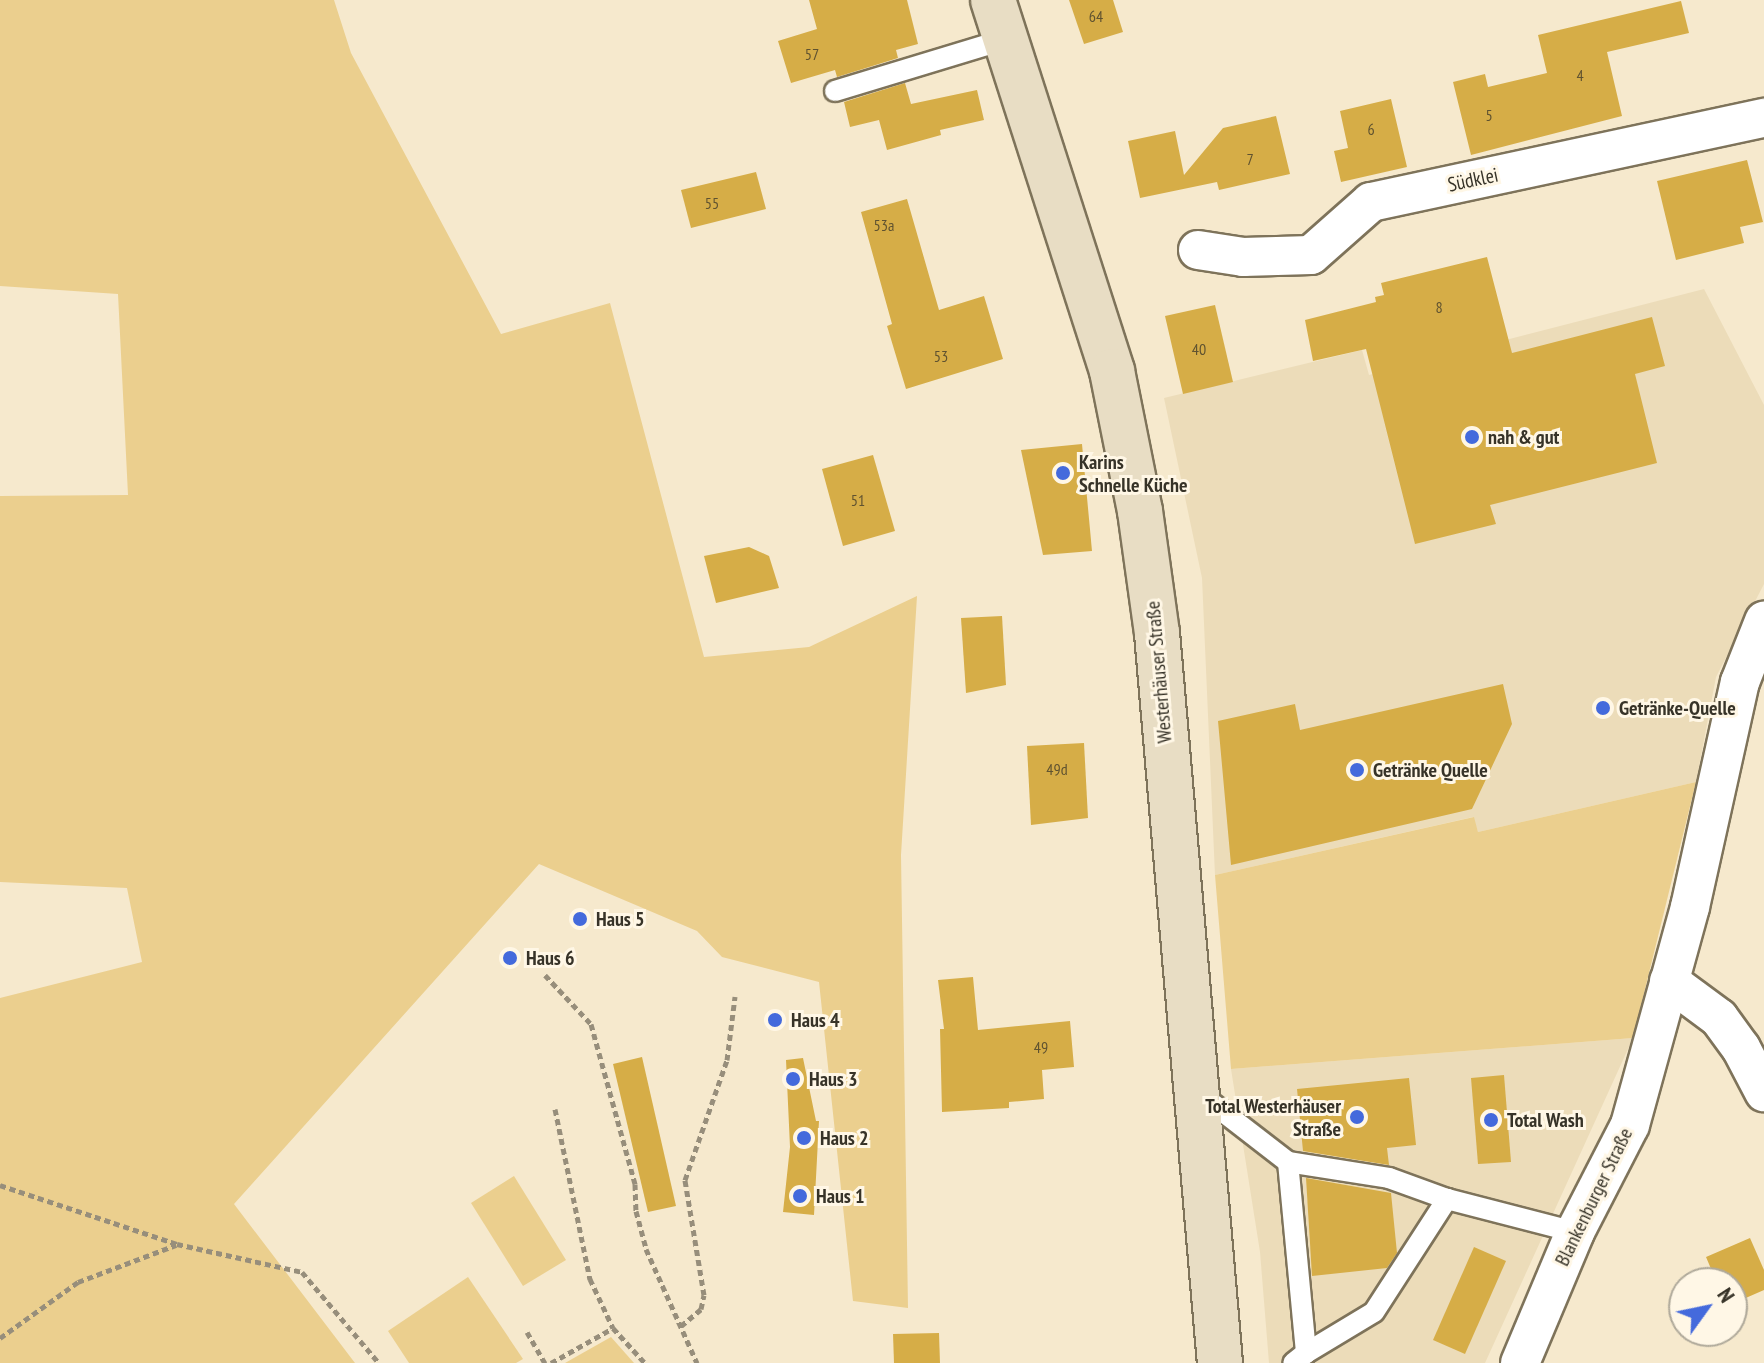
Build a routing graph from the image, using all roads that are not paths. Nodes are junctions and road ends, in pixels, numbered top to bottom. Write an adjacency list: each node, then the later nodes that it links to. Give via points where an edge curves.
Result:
1 (1000, 19): 2 (lane); 7 (main road, Westerhäuser Straße, via 1112,371 1140,511 1157,633)
2 (835, 91)
3 (1764, 118): 4 (street, Südklei, via 1371,202 1311,255 1243,257)
4 (1198, 250)
5 (1764, 621): 6 (street, Blankenburger Straße, via 1740,682)
6 (1669, 981): 8 (street, via 1719,1018); 11 (street, Blankenburger Straße, via 1630,1125)
7 (1194, 1089): 9 (lane); 13 (main road, Westerhäuser Straße)
8 (1764, 1092)
9 (1288, 1162): 10 (lane, via 1389,1178); 12 (lane)
10 (1447, 1199): 11 (lane); 12 (lane, via 1374,1312)
11 (1575, 1232): 14 (street, Blankenburger Straße)
12 (1300, 1358)
13 (1220, 1363)
14 (1520, 1363)

